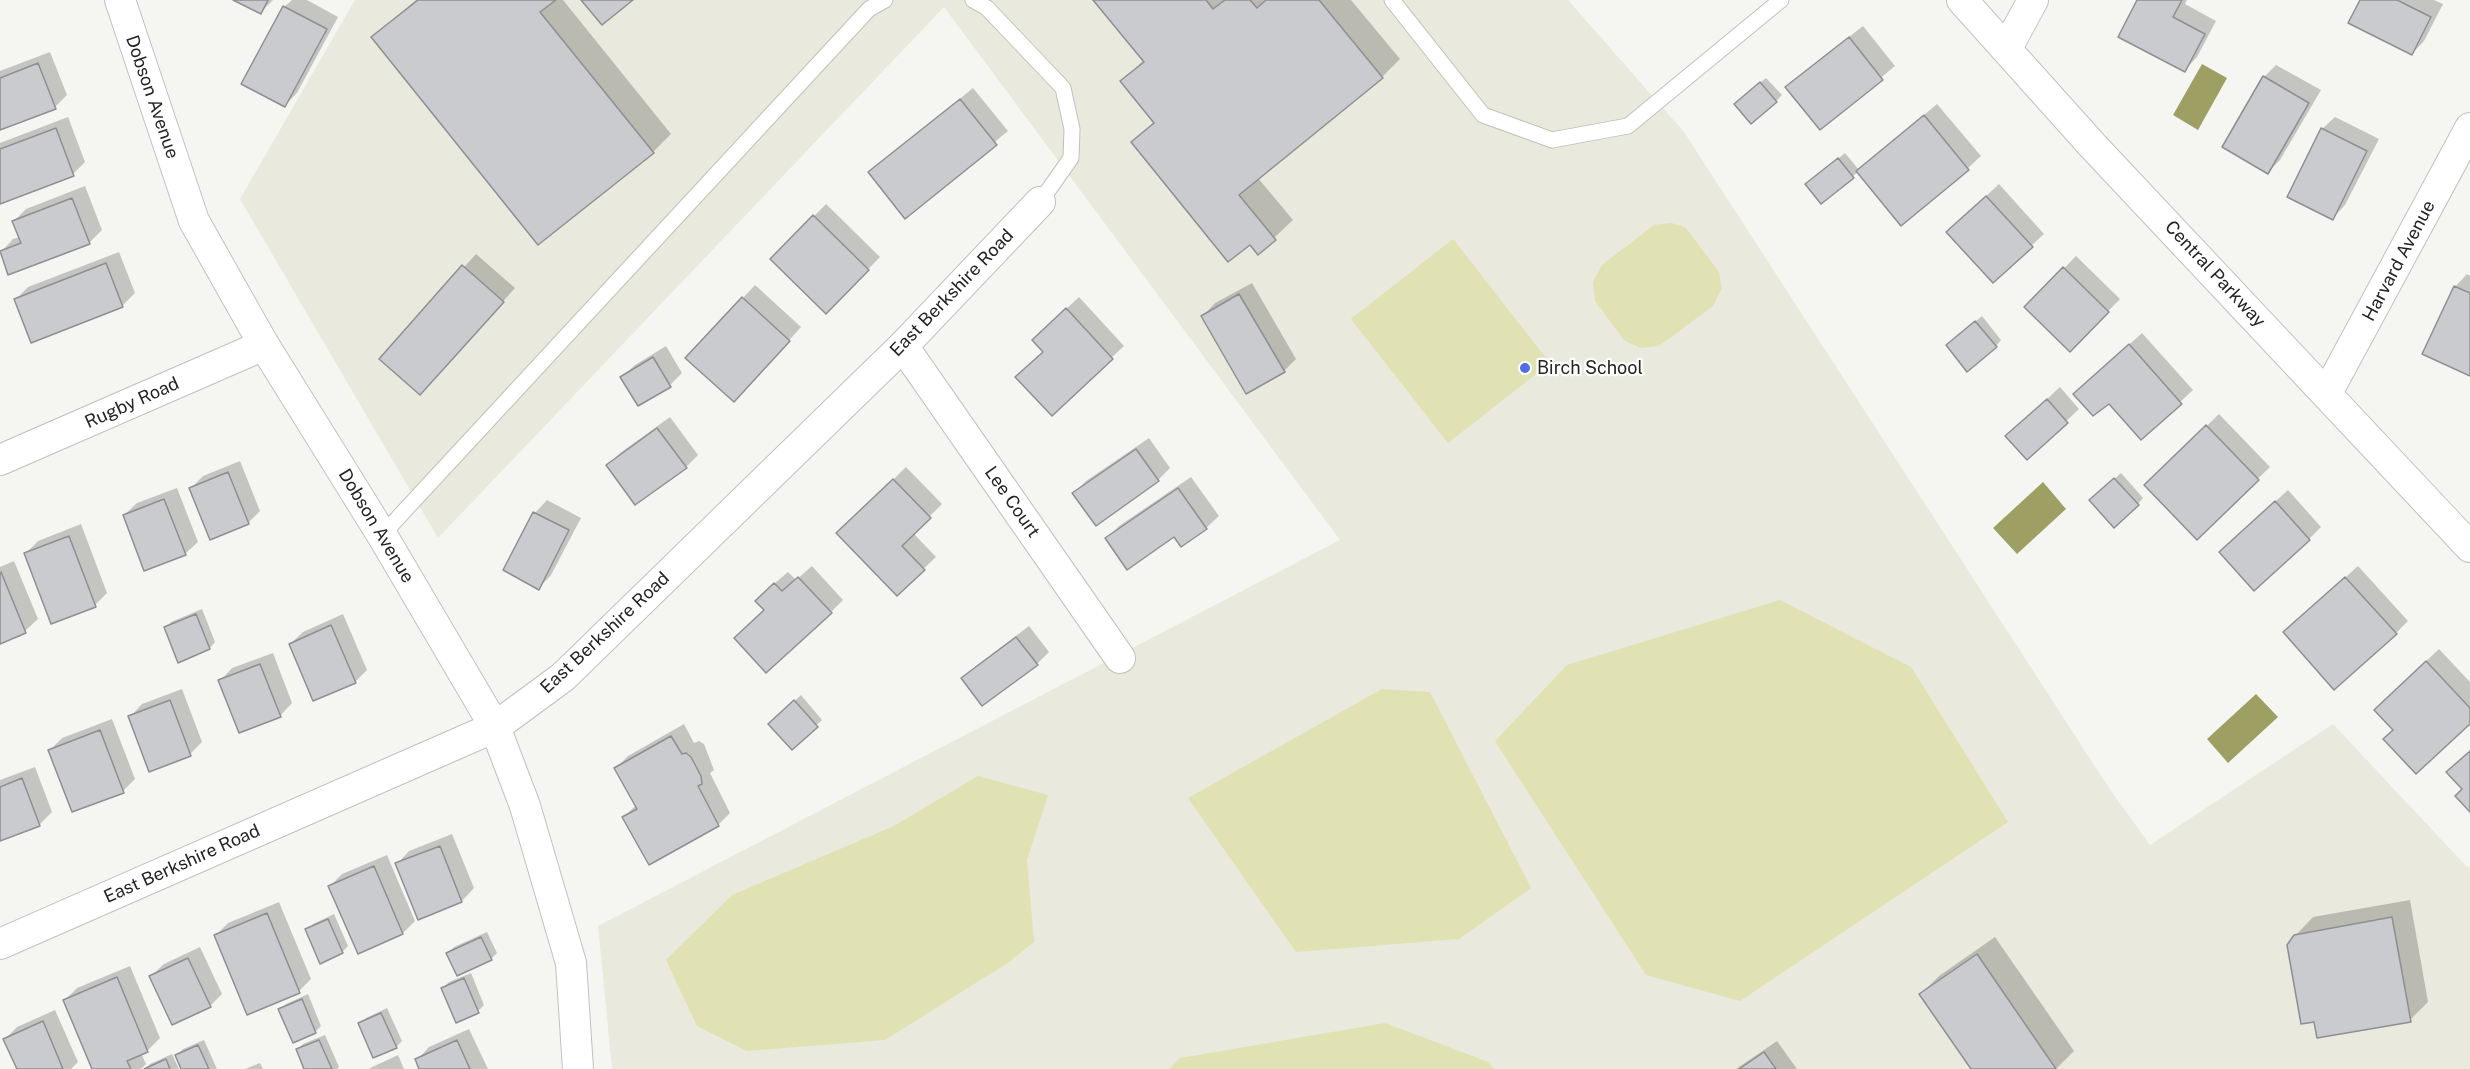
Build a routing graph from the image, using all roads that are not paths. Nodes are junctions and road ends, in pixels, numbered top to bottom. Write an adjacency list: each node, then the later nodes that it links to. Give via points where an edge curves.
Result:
1 (120, 0): 11 (street, Dobson Avenue, via 194,221)
2 (885, 0): 15 (lane, via 869,9)
3 (973, 0): 10 (lane, via 987,8 1063,88 1072,129 1071,158)
4 (1392, 0): 5 (lane, via 1483,115 1552,140 1628,126)
5 (1781, 0)
6 (1962, 0): 8 (street, Central Parkway)
7 (2034, 0): 8 (street)
8 (2007, 48): 13 (street, Central Parkway, via 2093,146)
9 (2470, 128): 13 (street, Harvard Avenue)
10 (1040, 202): 12 (street, East Berkshire Road)
11 (264, 345): 14 (street, Rugby Road); 15 (street, Dobson Avenue)
12 (903, 346): 17 (street, Lee Court); 18 (street, East Berkshire Road, via 563,677)
13 (2327, 393): 16 (street, Central Parkway)
14 (0, 460)
15 (382, 535): 18 (street, Dobson Avenue)
16 (2470, 547)
17 (1120, 657)
18 (495, 727): 19 (street, East Berkshire Road); 20 (street, Dobson Avenue, via 525,806 571,963)
19 (0, 944)
20 (578, 1069)

